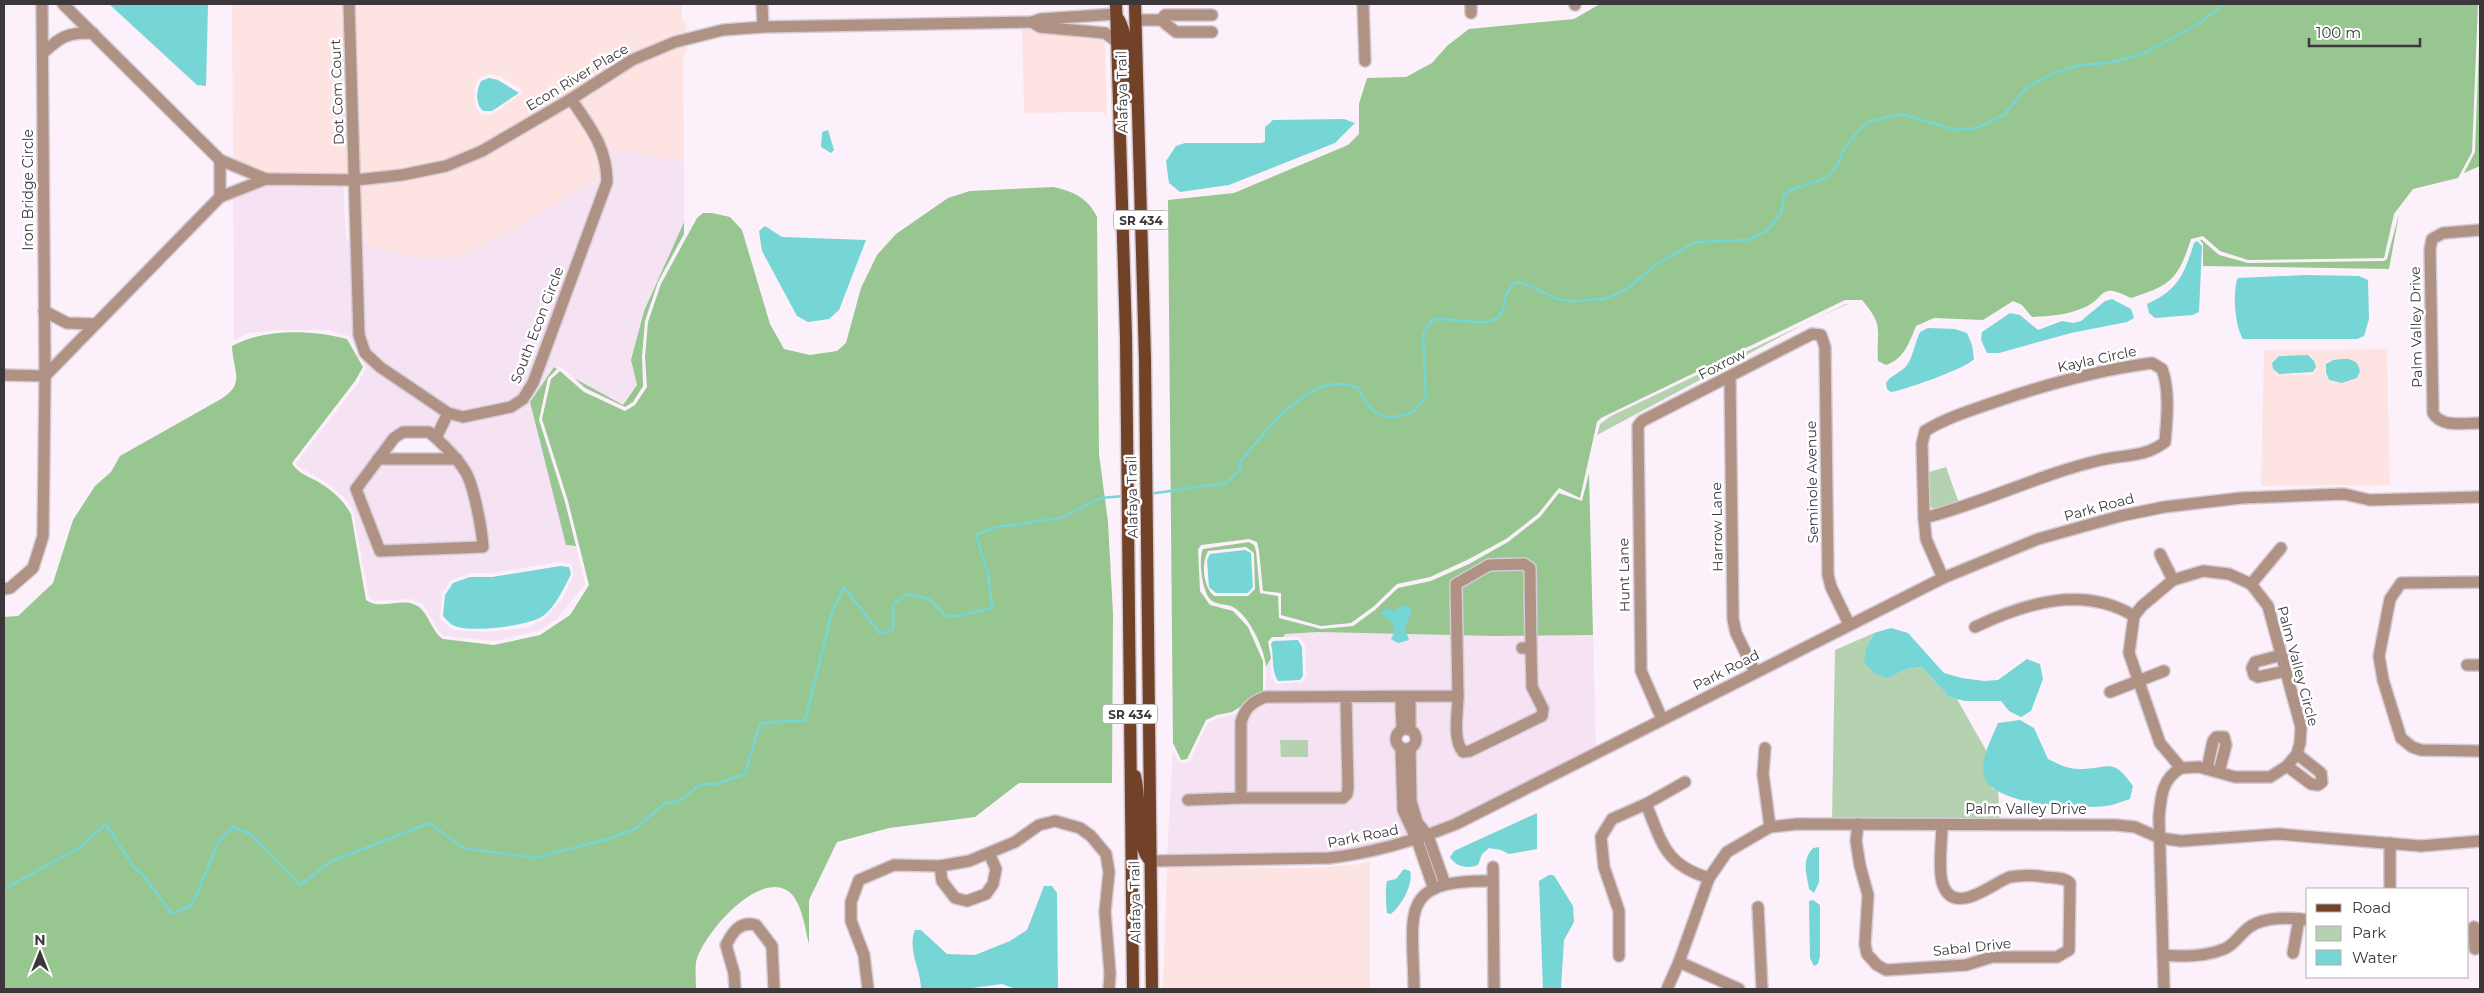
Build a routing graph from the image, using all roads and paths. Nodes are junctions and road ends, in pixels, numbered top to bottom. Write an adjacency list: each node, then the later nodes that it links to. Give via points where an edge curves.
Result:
1 (42, 4): 15 (street, Iron Bridge Circle)
2 (63, 4): 13 (street)
3 (349, 4): 21 (street, Dot Com Court)
4 (762, 4): 12 (street)
5 (1126, 4): 9 (main road)
6 (1136, 4): 9 (main road, Alafaya Trail / SR 434)
7 (1364, 4): 16 (street)
8 (1116, 9): 10 (street, Econ River Place); 14 (main road, Alafaya Trail / SR 434); 18 (main road, via 1126,34 1127,80)
9 (1136, 20): 11 (street); 18 (main road, Alafaya Trail / SR 434)
10 (1032, 22): 12 (street, Econ River Place); 14 (street, Econ River Place, via 1040,26 1105,33)
11 (1212, 24)
12 (763, 27): 17 (street, Econ River Place, via 723,30 674,42 632,60)
13 (92, 33): 15 (street, via 78,32 60,38); 19 (street)
14 (1117, 42): 27 (main road, Alafaya Trail / SR 434)
15 (43, 53): 24 (street, Iron Bridge Circle)
16 (1365, 61)
17 (570, 100): 21 (street, Econ River Place, via 482,151 446,166); 32 (street, South Econ Circle, via 595,134 604,153 607,182 534,383 523,399 511,407 462,417)
18 (1137, 114): 28 (main road, Alafaya Trail / SR 434)
19 (220, 160): 20 (street); 22 (street)
20 (266, 179): 21 (street, Econ River Place); 22 (street)
21 (356, 180): 32 (street, South Econ Circle, via 359,335 365,353 380,367)
22 (220, 196): 25 (street)
23 (2480, 230): 33 (street, Palm Valley Drive, via 2443,233 2432,239 2430,249 2433,413 2436,420 2443,422)
24 (44, 311): 25 (street, via 67,324); 30 (street, Iron Bridge Circle)
25 (94, 324): 30 (street)
26 (1822, 335): 31 (street, Foxrow, via 1812,334); 49 (street, Seminole Avenue, via 1825,346 1828,575)
27 (1126, 337): 28 (main road, via 1135,356); 47 (main road, Alafaya Trail / SR 434)
28 (1145, 360): 51 (main road, Alafaya Trail / SR 434)
29 (4, 376): 30 (street)
30 (45, 376): 46 (street, Iron Bridge Circle, via 43,536 33,568 10,588)
31 (1730, 377): 34 (street, Foxrow, via 1642,421); 57 (street, Harrow Lane, via 1733,619 1736,633)
32 (448, 413): 35 (street)
33 (2480, 423)
34 (1638, 426): 63 (street, Hunt Lane, via 1641,671)
35 (436, 438): 36 (street, via 429,432 403,432 394,438); 37 (street)
36 (378, 459): 37 (street); 37 (street, via 356,489 380,551 482,547 482,530 466,472)
37 (456, 459)
38 (2480, 497): 42 (street, Park Road, via 2379,500 2344,494 2205,501 2120,516 2008,550)
39 (1924, 518): 39 (street, Kayla Circle, via 2101,460 2152,452 2165,442 2166,377 2162,369 2144,364 2068,379 1944,420 1925,430 1922,444); 42 (street, Kayla Circle, via 1926,539)
40 (2281, 548): 45 (street)
41 (2160, 554): 43 (street)
42 (1943, 578): 49 (street, Park Road)
43 (2173, 580): 45 (street, via 2203,571 2218,571); 48 (street)
44 (2480, 582): 67 (street, via 2401,583 2390,599 2378,656 2401,738 2421,750)
45 (2251, 584): 52 (street, Palm Valley Circle, via 2268,606)
46 (4, 589)
47 (1129, 610): 51 (main road, via 1141,618); 69 (main road, Alafaya Trail / SR 434)
48 (2134, 616): 50 (street, via 2107,603 2084,599 2039,602); 58 (street, via 2129,653)
49 (1849, 624): 57 (street, Park Road)
50 (1976, 627)
51 (1148, 631): 87 (main road, Alafaya Trail / SR 434)
52 (2282, 655): 56 (street, Palm Valley Circle); 56 (street, via 2255,662 2252,668 2258,677)
53 (2467, 664): 54 (street)
54 (2480, 665)
55 (2164, 671): 58 (street)
56 (2286, 671): 68 (street, Palm Valley Circle, via 2301,727)
57 (1755, 672): 63 (street, Park Road)
58 (2138, 682): 59 (street); 71 (street, via 2160,743)
59 (2110, 692)
60 (1458, 696): 60 (street, via 1456,584 1489,564 1524,564 1530,568 1527,648 1532,687 1543,708 1542,716 1463,752 1457,740); 62 (street)
61 (1346, 697): 62 (street); 75 (street, via 1265,697 1248,706 1241,722); 75 (street, via 1348,787 1343,798)
62 (1406, 697): 64 (street, via 1410,702)
63 (1662, 719): 81 (street, Park Road)
64 (1406, 729): 65 (street, via 1416,737 1415,744); 65 (street, via 1395,737 1396,743)
65 (1406, 748): 81 (street, via 1402,810)
66 (1765, 748): 80 (street, via 1764,774)
67 (2480, 751)
68 (2296, 754): 70 (street, Palm Valley Circle); 70 (street, via 2321,773 2322,782 2311,784)
69 (1130, 759): 87 (main road, via 1140,793 1141,843); 107 (main road, Alafaya Trail / SR 434)
70 (2287, 766): 73 (street, Palm Valley Circle, via 2270,777 2236,777)
71 (2181, 768): 72 (street, Palm Valley Circle); 82 (street, via 2170,775 2164,787)
72 (2206, 769): 73 (street, Palm Valley Circle); 73 (street, via 2213,741 2220,736 2224,737 2226,744)
73 (2219, 772)
74 (1685, 782): 77 (street)
75 (1241, 798): 76 (street)
76 (1188, 800)
77 (1646, 804): 90 (street, via 1670,857 1682,868); 101 (street, via 1612,819 1601,837 1604,867 1619,911)
78 (1858, 824): 79 (street, Palm Valley Drive); 79 (street, Sabal Drive, via 1856,841 1868,895 1865,944 1867,954 1886,970 1966,965 1992,957 2057,957 2069,950 2070,883 2037,876 2009,877 1985,892 1956,897 1947,892 1942,882); 80 (street, Palm Valley Drive)
79 (1942, 824): 82 (street, Palm Valley Drive, via 2116,825 2135,827)
80 (1770, 826): 90 (street, Palm Valley Drive, via 1727,852)
81 (1422, 838): 86 (street); 87 (street, Park Road, via 1383,849 1329,858)
82 (2160, 838): 84 (street, Palm Valley Drive, via 2190,841 2278,834); 100 (street)
83 (2480, 841): 84 (street, Palm Valley Drive, via 2421,846)
84 (2390, 843): 93 (street)
85 (989, 852): 88 (street, via 969,861); 88 (street, via 996,869 993,884 986,894 967,901 954,898 942,881); 106 (street, via 1015,842 1038,825 1055,821 1080,828 1091,836 1106,854 1109,872 1105,912)
86 (1430, 860): 92 (street); 94 (street)
87 (1150, 861): 108 (main road, Alafaya Trail / SR 434)
88 (940, 866): 105 (street, via 894,866 859,880 851,902 851,921 864,955)
89 (1493, 867): 91 (street)
90 (1709, 878): 102 (street, Palm Valley Drive)
91 (1493, 881): 92 (street, via 1468,880); 110 (street)
92 (1445, 884): 94 (street)
93 (2390, 888)
94 (1434, 889): 109 (street, via 1419,898 1415,906)
95 (1758, 907): 113 (street)
96 (2303, 920): 99 (street); 100 (street, via 2285,918 2251,926 2227,949 2208,954)
97 (2474, 927): 98 (street)
98 (2474, 949)
99 (2293, 954)
100 (2163, 955): 114 (street)
101 (1619, 956)
102 (1679, 962): 111 (street, Palm Valley Drive); 112 (street)
103 (735, 989): 104 (street, via 726,945 734,931 749,923 756,925 772,946)
104 (774, 989)
105 (868, 989)
106 (1109, 989)
107 (1133, 989)
108 (1152, 989)
109 (1414, 989)
110 (1494, 989)
111 (1667, 989)
112 (1739, 989)
113 (1762, 989)
114 (2164, 989)

